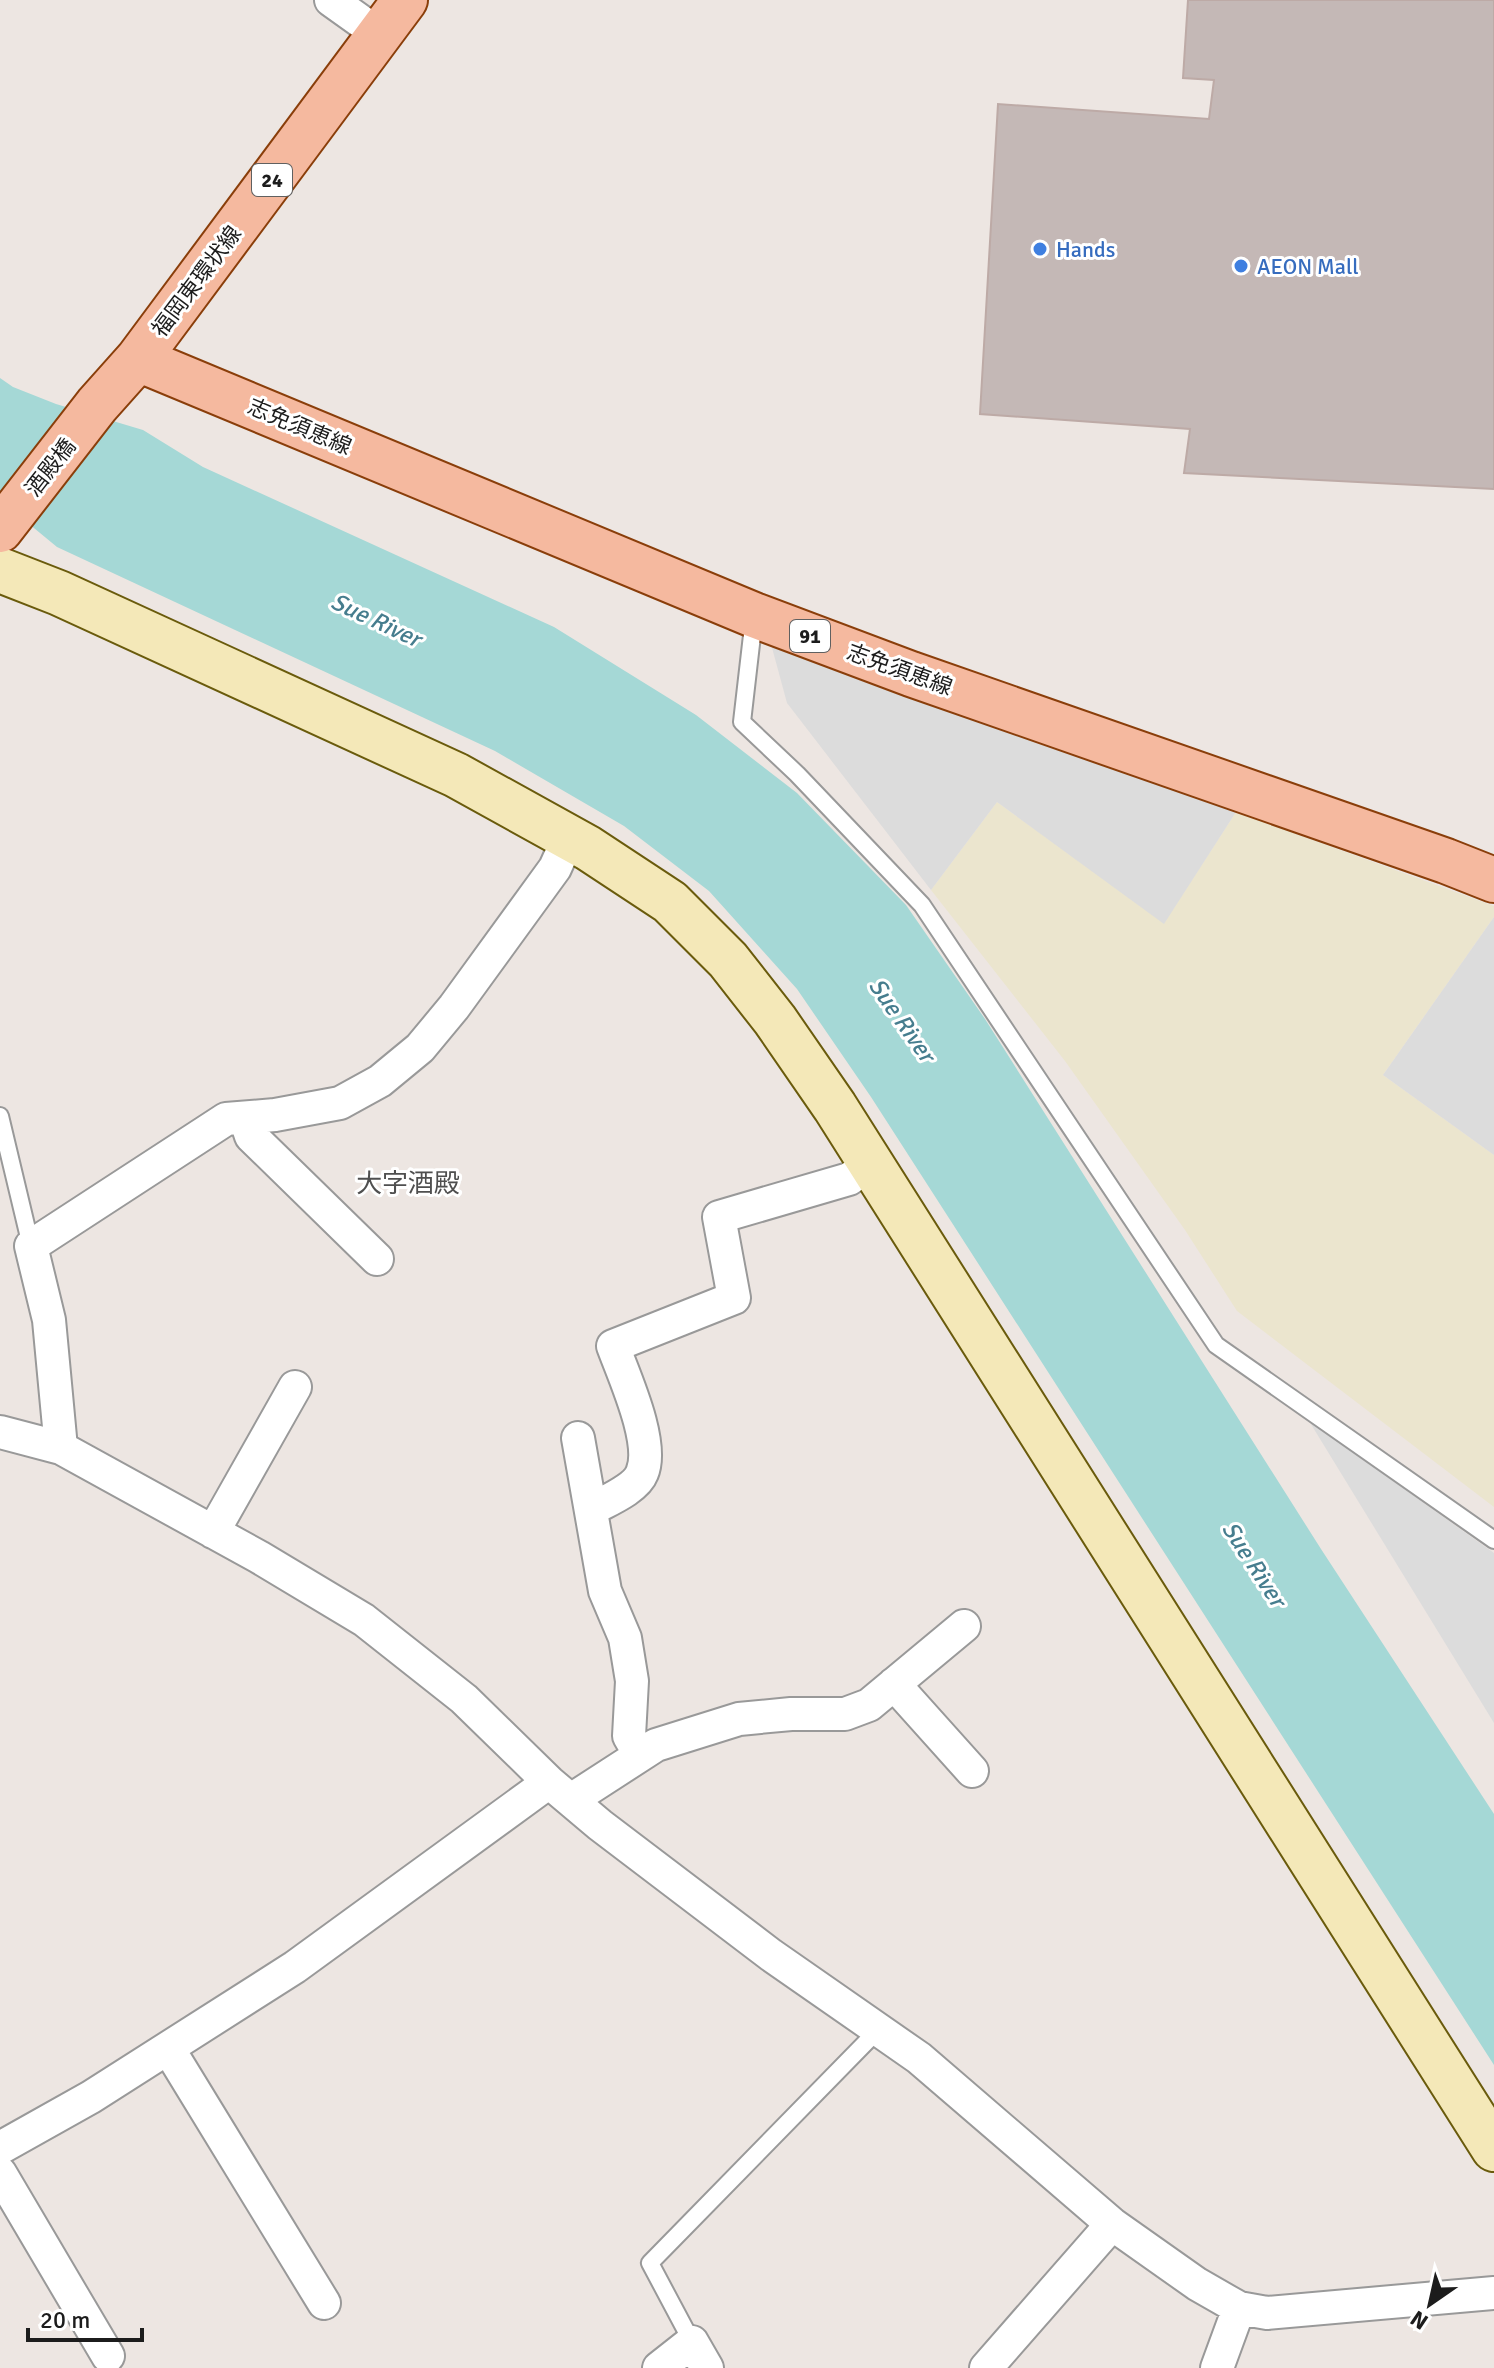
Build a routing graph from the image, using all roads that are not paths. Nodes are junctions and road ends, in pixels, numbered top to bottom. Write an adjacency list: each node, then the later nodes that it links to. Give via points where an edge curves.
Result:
1 (331, 0): 3 (street)
2 (405, 0): 3 (main road, 福岡東環状線 / 24)
3 (380, 35): 4 (main road, 福岡東環状線 / 24)
4 (138, 359): 5 (main road, 福岡東環状線 / 24); 7 (main road, 志免須恵線 / 91)
5 (97, 405): 6 (main road, 酒殿橋 / 24)
6 (1, 543): 8 (street, via 59,593 456,775)
7 (754, 615): 9 (main road, 志免須恵線 / 91); 21 (lane, via 742,722 922,905 1216,1345)
8 (569, 837): 11 (street, via 555,868 420,1048 380,1081 340,1103); 12 (street, via 670,902 728,960 775,1020)
9 (1494, 880)
10 (0, 1116): 13 (lane)
11 (245, 1118): 13 (street, via 226,1119); 14 (street, via 251,1136)
12 (871, 1164): 19 (street, via 849,1179 719,1217 734,1298 613,1346 642,1427 645,1457 642,1474 626,1491); 30 (street)
13 (31, 1246): 18 (street, via 49,1320)
14 (377, 1259)
15 (295, 1387): 20 (street)
16 (0, 1432): 18 (street)
17 (578, 1438): 19 (street)
18 (61, 1448): 20 (street)
19 (592, 1509): 24 (street, via 605,1591 625,1638 632,1681 629,1736)
20 (213, 1532): 26 (street, via 364,1620 464,1699)
21 (1494, 1540)
22 (964, 1626): 23 (street)
23 (894, 1684): 24 (street, via 869,1705 845,1714 739,1719); 25 (street)
24 (640, 1755): 26 (street)
25 (972, 1771)
26 (560, 1791): 27 (street, via 771,1955); 28 (street)
27 (878, 2030): 32 (street, via 919,2058); 36 (lane, via 650,2263)
28 (168, 2048): 29 (street); 34 (street)
29 (0, 2148)
30 (1494, 2149)
31 (0, 2173): 37 (street)
32 (1112, 2224): 35 (street); 39 (street)
33 (1492, 2302): 35 (street, via 1267,2313)
34 (324, 2303)
35 (1239, 2308): 40 (street)
36 (699, 2355): 38 (street)
37 (108, 2356)
38 (659, 2368)
39 (986, 2368)
40 (1217, 2368)

